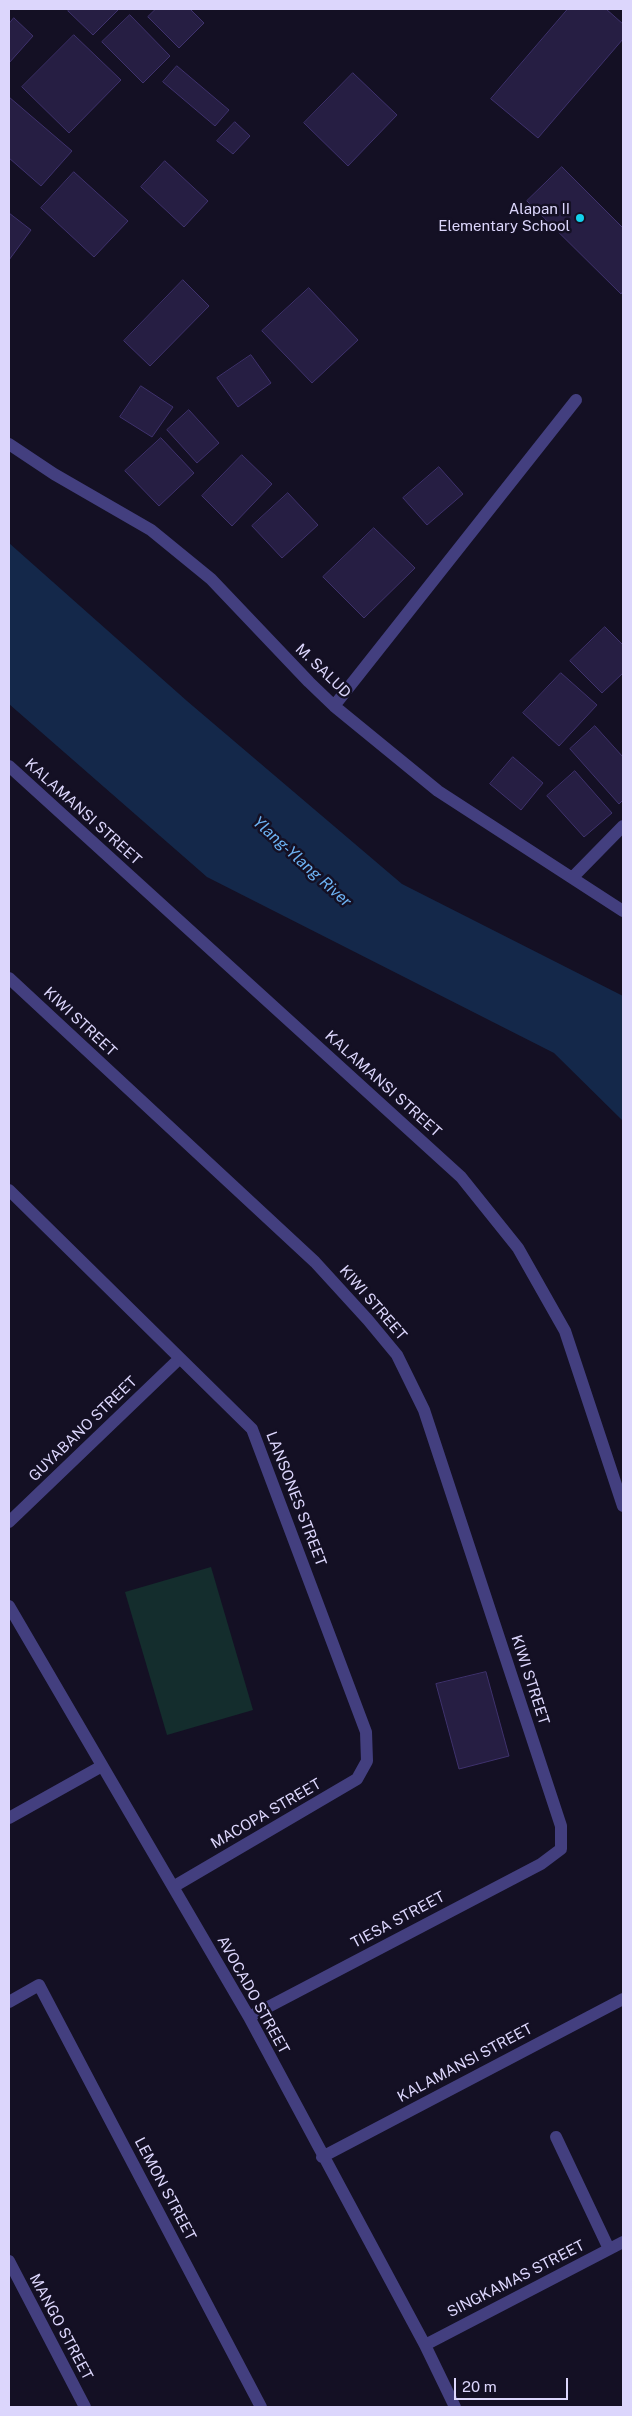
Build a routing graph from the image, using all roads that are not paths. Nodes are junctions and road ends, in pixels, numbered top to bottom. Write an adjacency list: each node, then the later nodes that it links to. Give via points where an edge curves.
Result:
1 (576, 400): 3 (street)
2 (9, 444): 3 (street, M. SALUD, via 158,536 211,579)
3 (334, 706): 6 (street, M. SALUD, via 438,791)
4 (9, 766): 11 (street, KALAMANSI STREET, via 461,1177 518,1248 565,1331)
5 (623, 826): 6 (street)
6 (573, 876): 7 (street, M. SALUD)
7 (623, 911)
8 (9, 978): 17 (street, KIWI STREET, via 315,1262 397,1355 424,1410 561,1826)
9 (9, 1190): 10 (street, LANSONES STREET)
10 (179, 1359): 12 (street, GUYABANO STREET); 14 (street, LANSONES STREET, via 252,1429 366,1732)
11 (623, 1506)
12 (9, 1522)
13 (9, 1606): 15 (street, AVOCADO STREET)
14 (367, 1761): 18 (street, MACOPA STREET, via 357,1779)
15 (102, 1766): 16 (street); 18 (street, AVOCADO STREET)
16 (9, 1818)
17 (561, 1849): 21 (street, TIESA STREET, via 541,1864)
18 (173, 1887): 21 (street, AVOCADO STREET)
19 (623, 1999): 23 (street, KALAMANSI STREET)
20 (9, 2002): 29 (street, LEMON STREET, via 40,1985)
21 (249, 2017): 23 (street, AVOCADO STREET)
22 (556, 2137): 25 (street)
23 (322, 2156): 27 (street, AVOCADO STREET)
24 (623, 2242): 25 (street, SINGKAMAS STREET)
25 (609, 2249): 27 (street, SINGKAMAS STREET)
26 (9, 2261): 28 (street, MANGO STREET)
27 (425, 2345): 30 (street, AVOCADO STREET)
28 (85, 2407)
29 (261, 2407)
30 (456, 2407)

